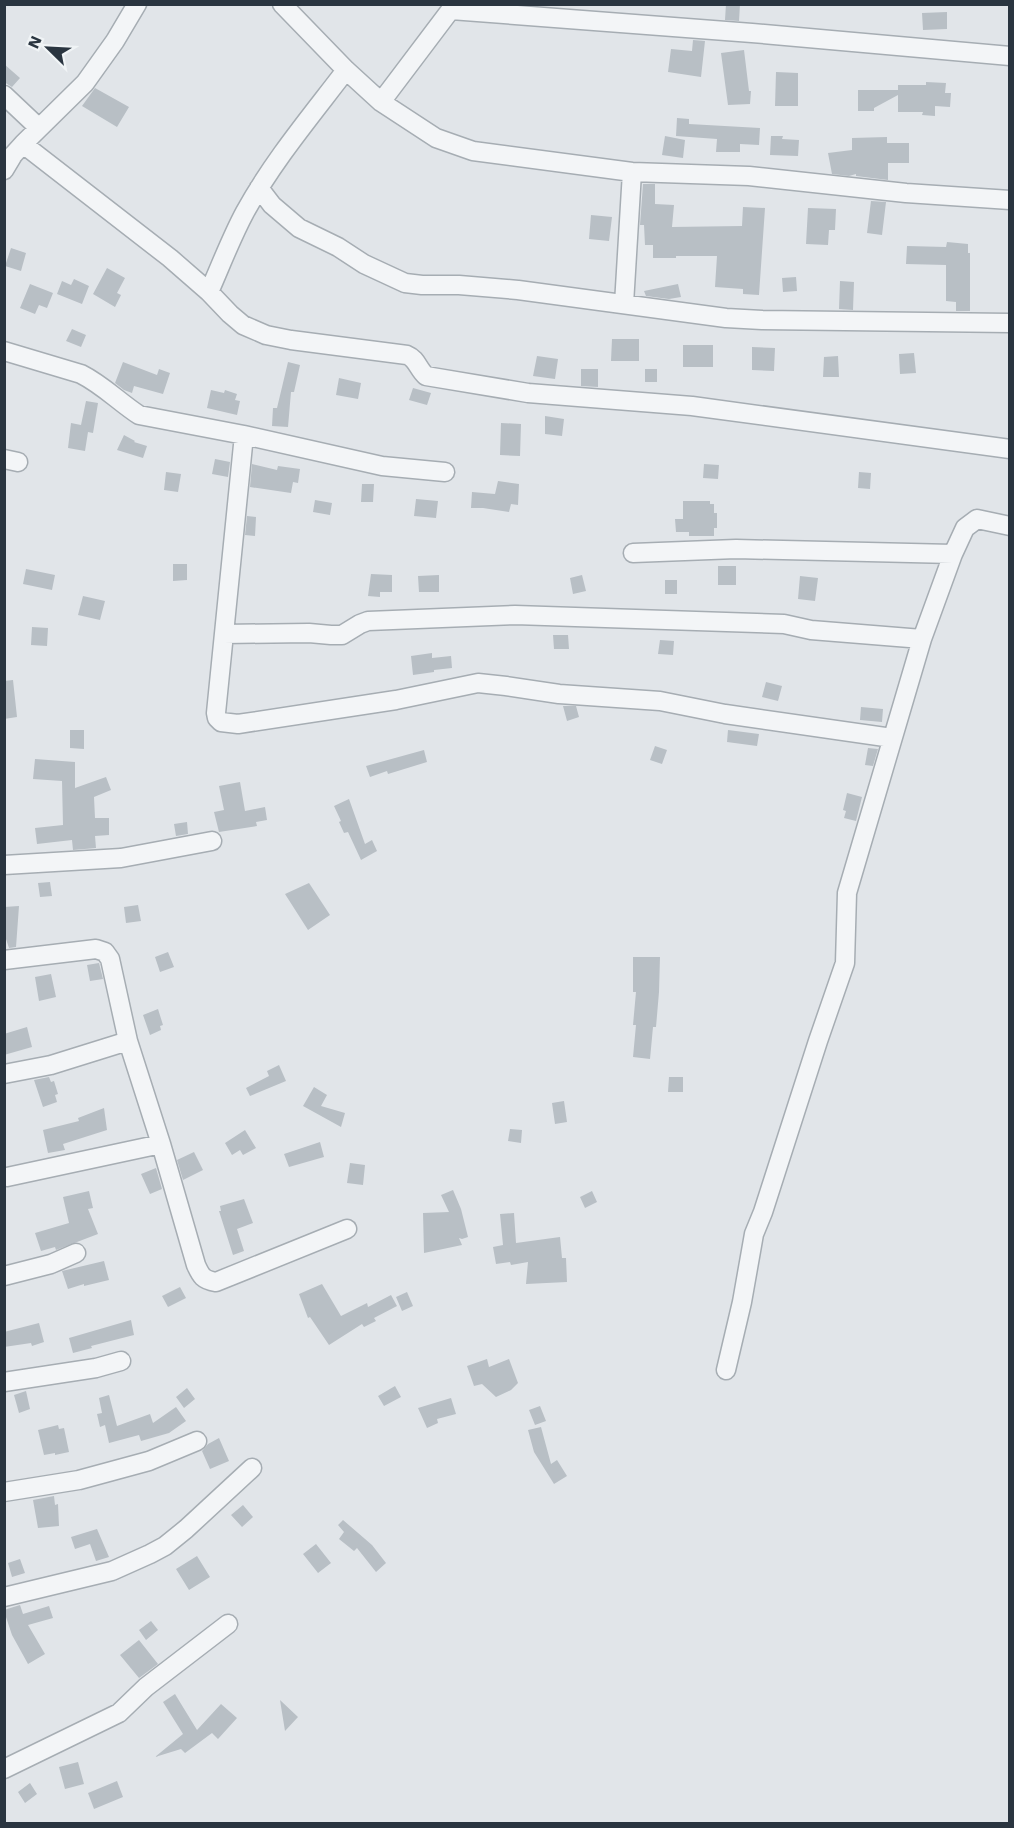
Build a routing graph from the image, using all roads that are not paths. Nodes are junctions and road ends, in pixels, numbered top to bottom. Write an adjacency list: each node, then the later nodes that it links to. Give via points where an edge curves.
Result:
1 (136, 4): 8 (street, via 115,41 84,82)
2 (282, 4): 5 (street)
3 (453, 7): 4 (street); 7 (street)
4 (1010, 56)
5 (346, 70): 7 (street); 12 (street)
6 (4, 95): 8 (street)
7 (381, 102): 11 (street, via 436,138 473,151)
8 (39, 128): 9 (street)
9 (23, 144): 10 (street); 14 (street)
10 (4, 170)
11 (632, 172): 13 (street, via 749,176); 15 (street)
12 (259, 188): 14 (street); 15 (street, via 299,228 405,283 518,290)
13 (1010, 200)
14 (209, 292): 19 (street, via 243,325 266,335 406,355 426,376 434,378 528,393 692,406)
15 (624, 304): 16 (street, via 762,320)
16 (1010, 323)
17 (4, 351): 18 (street, via 81,374 139,415)
18 (244, 435): 20 (street, via 382,466); 24 (street)
19 (1010, 449)
20 (445, 472)
21 (1010, 526): 23 (street, via 977,519 965,528)
22 (633, 553): 23 (street, via 736,549)
23 (953, 554): 25 (street)
24 (224, 634): 25 (street, via 342,635 368,621 515,615 784,624 811,630); 26 (street, via 216,713 221,722 238,724 478,683 660,701)
25 (922, 639): 26 (street)
26 (892, 738): 38 (street, via 847,893 845,963 754,1234)
27 (212, 841): 28 (street, via 121,858)
28 (4, 865)
29 (4, 960): 30 (street, via 96,949 105,952 110,959)
30 (128, 1041): 31 (street, via 51,1065); 32 (street)
31 (4, 1074)
32 (161, 1144): 33 (street); 34 (street, via 196,1265 208,1281 216,1282)
33 (5, 1173)
34 (347, 1229)
35 (76, 1253): 36 (street)
36 (4, 1276)
37 (121, 1361): 39 (street)
38 (726, 1370)
39 (4, 1382)
40 (197, 1442): 42 (street, via 148,1461 79,1480)
41 (252, 1467): 43 (street, via 186,1530 150,1554 112,1570)
42 (4, 1492)
43 (4, 1597)
44 (228, 1623): 45 (street, via 118,1713)
45 (4, 1769)

